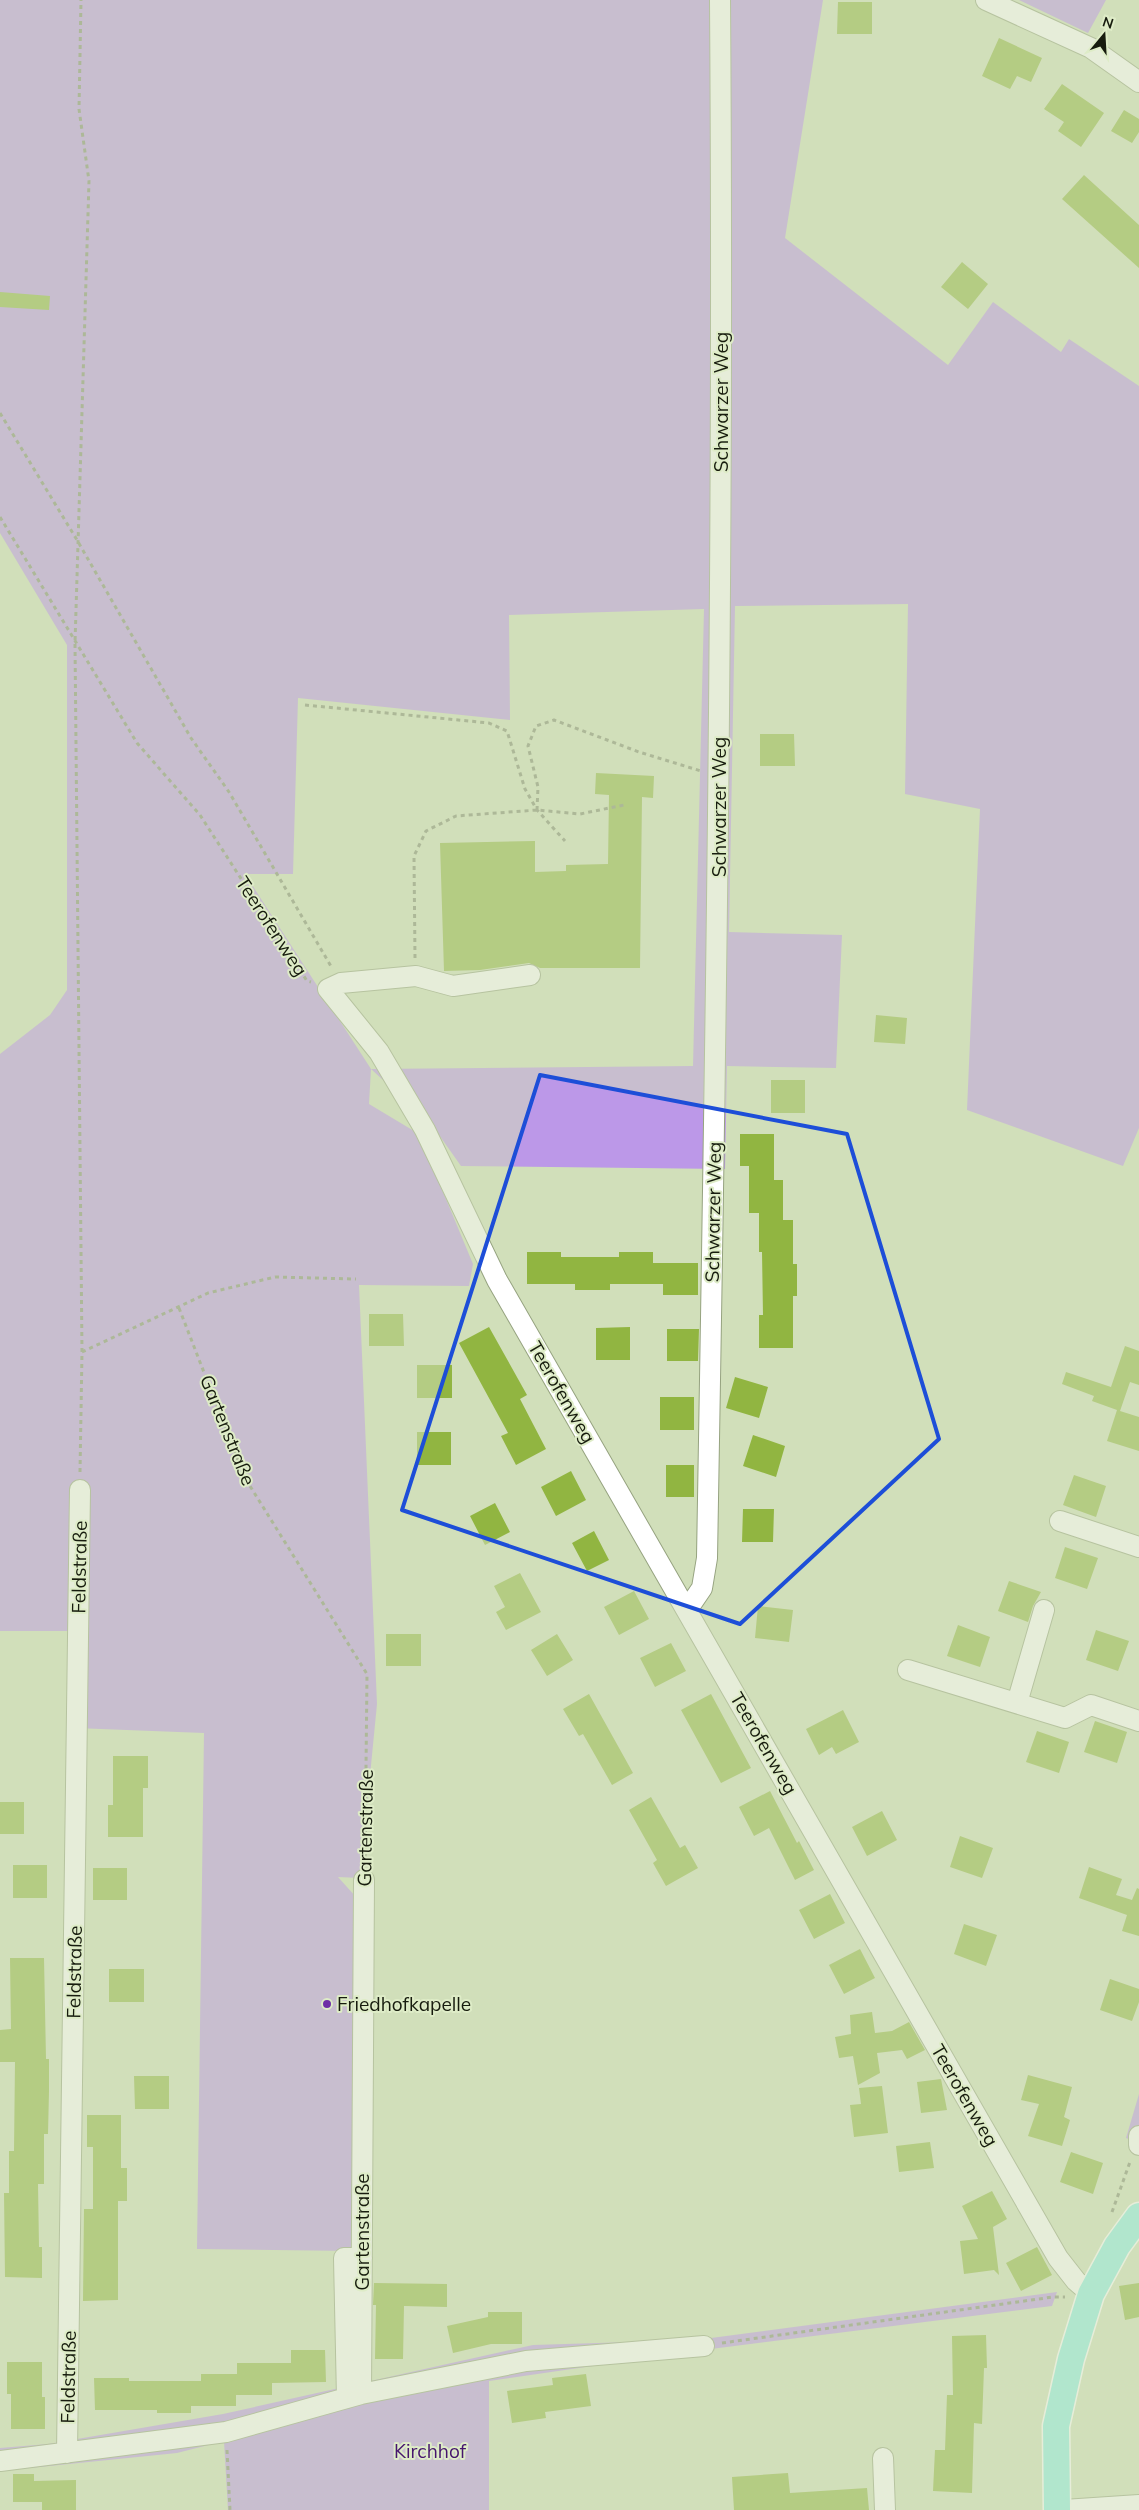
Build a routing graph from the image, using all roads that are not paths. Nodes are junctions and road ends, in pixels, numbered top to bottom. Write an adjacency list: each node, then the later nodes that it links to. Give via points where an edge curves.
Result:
1 (720, 0): 8 (street, Schwarzer Weg, via 719,776 707,1558 702,1588)
2 (986, 0): 3 (street, via 1091,48)
3 (1139, 82)
4 (530, 975): 8 (street, Teerofenweg, via 454,986 416,976 334,986 379,1052 425,1130 497,1280)
5 (80, 1490): 18 (street, Feldstraße)
6 (1060, 1521): 7 (street)
7 (1139, 1547)
8 (688, 1610): 15 (street, Teerofenweg, via 1058,2258 1076,2281)
9 (1044, 1610): 11 (street)
10 (908, 1670): 11 (street)
11 (1017, 1703): 12 (street, via 1065,1718 1091,1705)
12 (1139, 1721)
13 (364, 1880): 17 (street, Gartenstraße, via 362,2258)
14 (1139, 2216): 15 (main road)
15 (1079, 2295): 23 (main road, via 1071,2359 1056,2426)
16 (704, 2346): 17 (street, via 526,2361)
17 (354, 2396): 18 (street, via 226,2432)
18 (67, 2453): 20 (street)
19 (883, 2458): 22 (street)
20 (0, 2461)
21 (1139, 2505): 24 (street)
22 (885, 2510)
23 (1057, 2510)
24 (1064, 2510)

